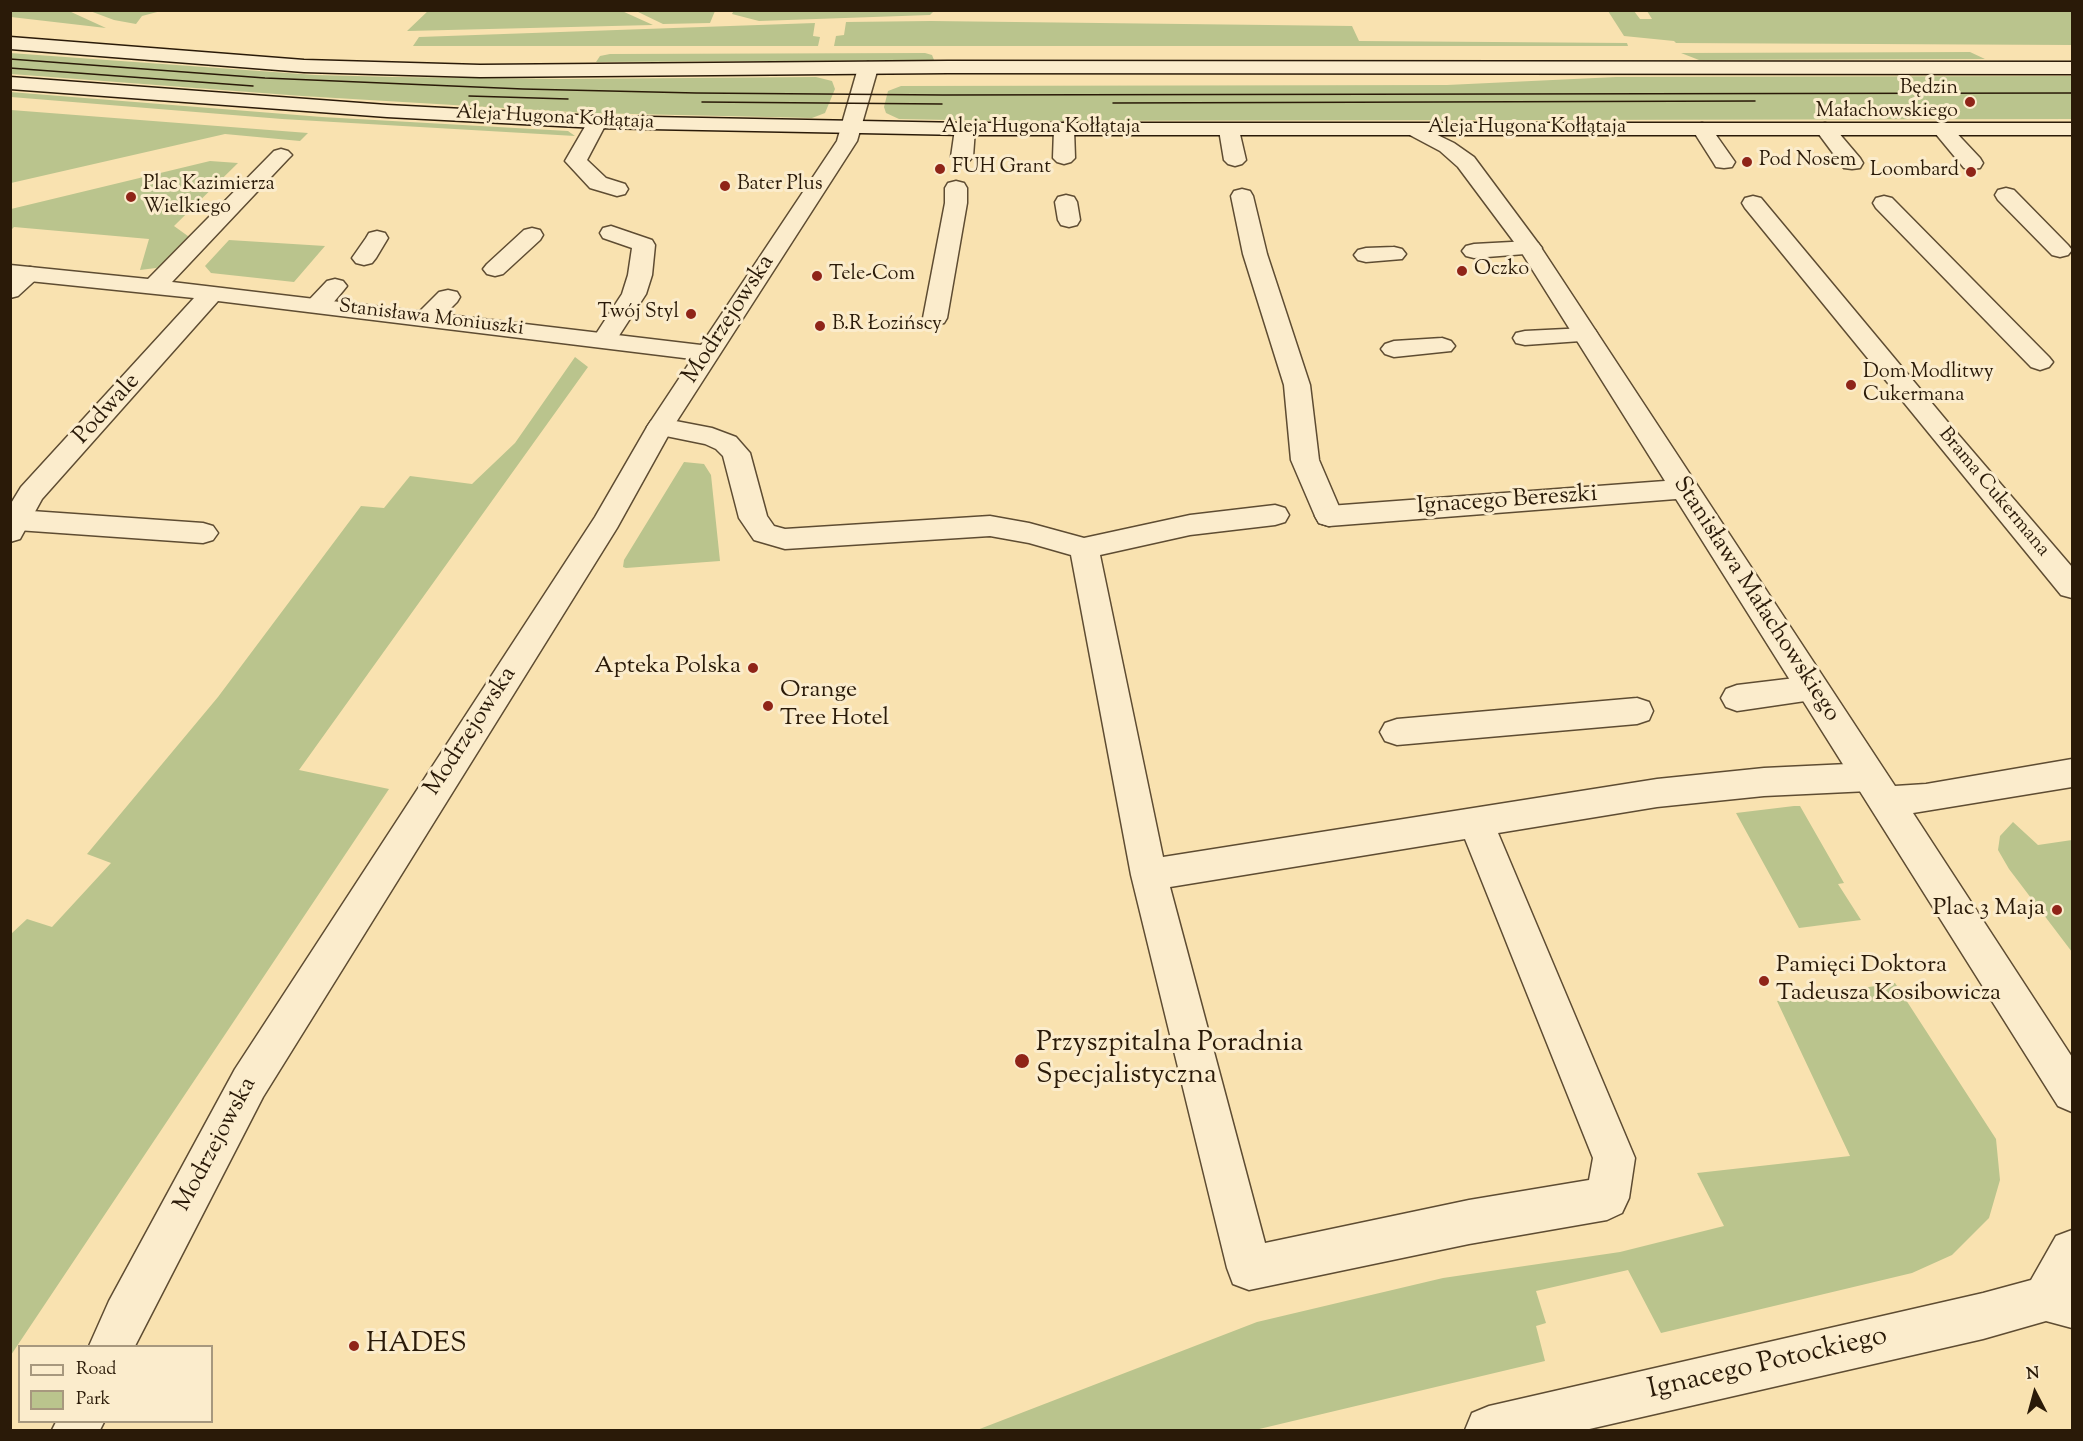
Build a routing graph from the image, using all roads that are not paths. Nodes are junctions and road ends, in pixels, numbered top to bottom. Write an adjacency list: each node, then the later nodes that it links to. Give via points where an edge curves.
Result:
1 (10, 43): 2 (main road, Aleja Hugona Kołłątaja, via 304,66 396,69)
2 (868, 68): 3 (main road, Aleja Hugona Kołłątaja); 6 (main road, Modrzejowska)
3 (2073, 68)
4 (10, 83): 5 (main road, Aleja Hugona Kołłątaja)
5 (597, 122): 6 (main road, Aleja Hugona Kołłątaja); 23 (main road, via 576,161 598,183)
6 (852, 129): 7 (main road, Aleja Hugona Kołłątaja); 52 (main road, Modrzejowska)
7 (965, 129): 8 (main road, Aleja Hugona Kołłątaja); 16 (main road)
8 (1064, 129): 13 (main road, Aleja Hugona Kołłątaja); 17 (main road)
9 (1702, 129): 10 (main road, Aleja Hugona Kołłątaja); 14 (main road, Aleja Hugona Kołłątaja); 19 (main road)
10 (1825, 129): 11 (main road, Aleja Hugona Kołłątaja); 20 (main road)
11 (1942, 129): 12 (main road, Aleja Hugona Kołłątaja); 21 (main road)
12 (2073, 129)
13 (1229, 130): 14 (main road, Aleja Hugona Kołłątaja); 18 (main road)
14 (1415, 130): 31 (main road, Stanisława Małachowskiego, via 1448,147 1466,162)
15 (281, 155): 39 (main road)
16 (962, 157)
17 (1064, 158)
18 (1235, 160)
19 (1724, 162)
20 (1852, 163)
21 (1972, 163)
22 (956, 188): 46 (main road)
23 (617, 189)
24 (2006, 195): 32 (main road)
25 (1242, 196): 55 (main road, Ignacego Bereszki, via 1255,254 1297,386 1305,460 1329,516)
26 (1754, 203): 60 (main road, Brama Cukermana)
27 (1884, 203): 53 (main road)
28 (611, 233): 49 (main road, via 644,245 634,294)
29 (532, 235): 37 (main road)
30 (377, 238): 36 (main road)
31 (1530, 248): 33 (main road); 47 (main road, Stanisława Małachowskiego)
32 (2060, 250)
33 (1474, 251)
34 (1394, 254): 35 (main road)
35 (1366, 255)
36 (364, 258)
37 (495, 269)
38 (20, 273): 39 (main road); 41 (main road)
39 (154, 286): 42 (main road, Stanisława Moniuszki)
40 (335, 286): 44 (main road)
41 (10, 291)
42 (212, 293): 44 (main road, Stanisława Moniuszki); 57 (main road, Podwale, via 31,494)
43 (448, 297): 45 (main road)
44 (318, 305): 45 (main road, Stanisława Moniuszki)
45 (427, 318): 49 (main road, Stanisława Moniuszki)
46 (935, 318)
47 (1586, 335): 48 (main road); 55 (main road, Stanisława Małachowskiego)
48 (1525, 338)
49 (604, 340): 52 (main road, Stanisława Moniuszki)
50 (1442, 346): 51 (main road)
51 (1394, 349)
52 (708, 353): 54 (main road, Modrzejowska)
53 (2040, 362)
54 (660, 428): 59 (main road, via 726,443 735,453 753,518 764,533 785,540 990,526); 72 (main road, Modrzejowska, via 607,521 249,1083)
55 (1684, 489): 61 (main road, Stanisława Małachowskiego)
56 (1275, 515): 59 (main road, via 1190,525)
57 (13, 524): 58 (main road)
58 (202, 533)
59 (1084, 548): 68 (main road)
60 (2073, 587)
61 (1812, 688): 62 (main road); 66 (main road, Stanisława Małachowskiego)
62 (1737, 698)
63 (1636, 711): 64 (main road)
64 (1397, 732)
65 (2073, 773): 66 (main road, via 1926,798)
66 (1877, 789): 67 (main road, via 1764,782 1657,793); 69 (main road, Stanisława Małachowskiego)
67 (1475, 821): 68 (main road); 68 (main road, via 1614,1158 1606,1198 1249,1268)
68 (1149, 875)
69 (2073, 1092)
70 (2073, 1252): 71 (main road)
71 (2059, 1301): 73 (main road, Ignacego Potockiego)
72 (113, 1345)
73 (1489, 1431)

